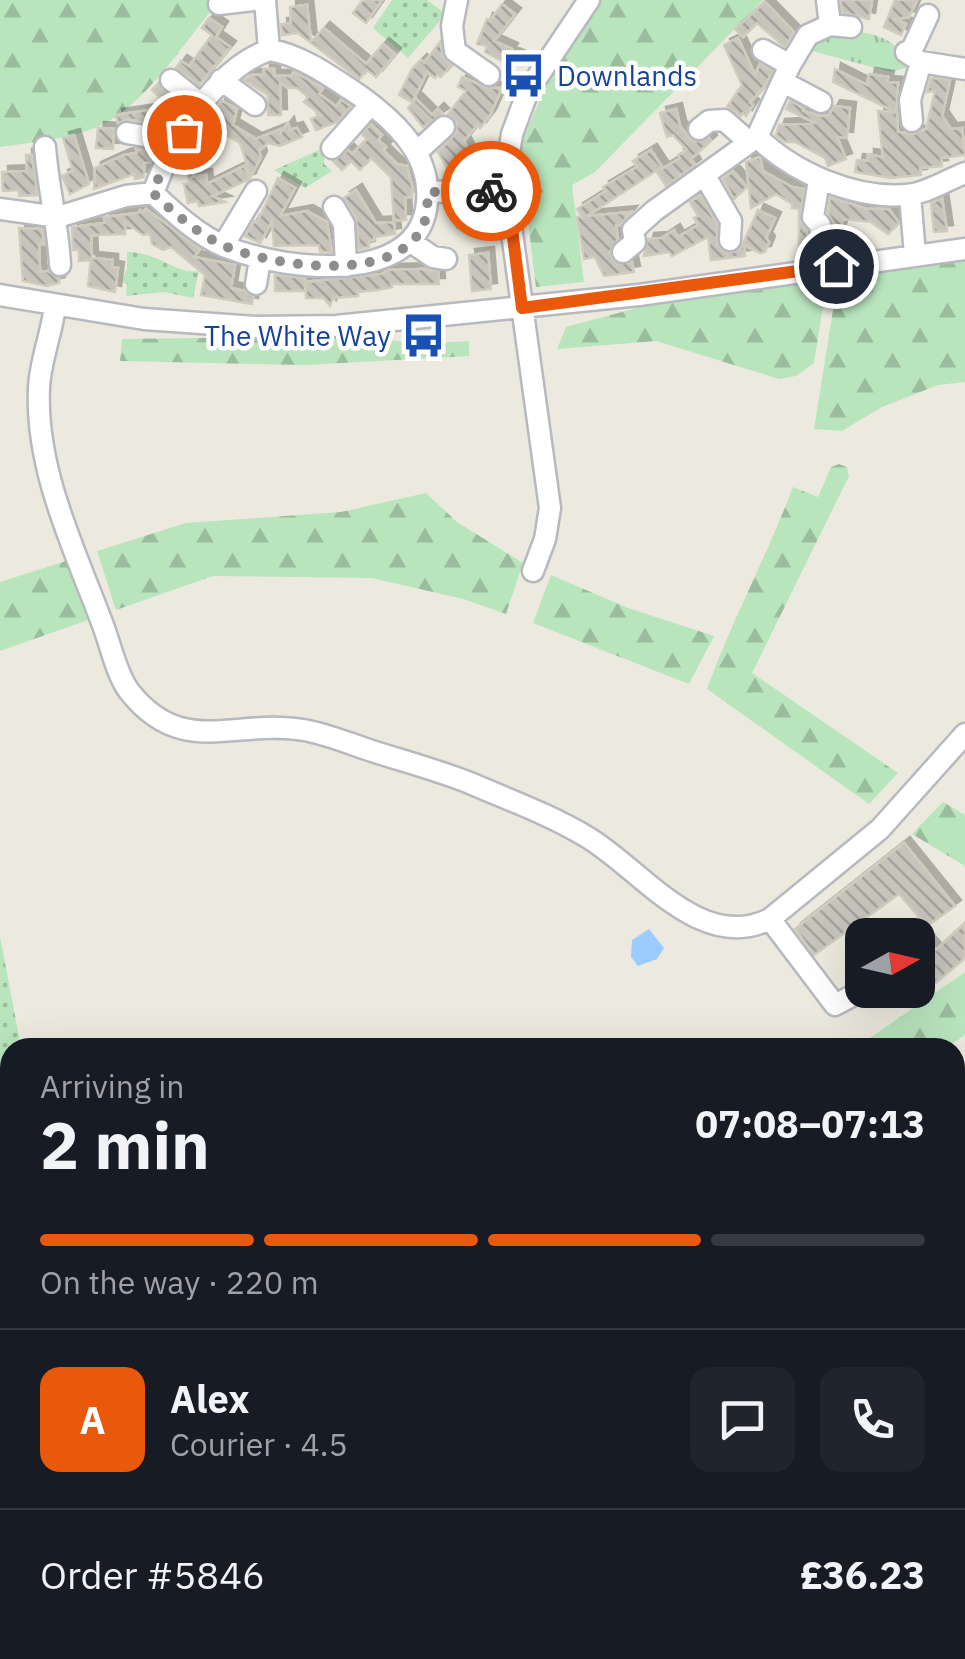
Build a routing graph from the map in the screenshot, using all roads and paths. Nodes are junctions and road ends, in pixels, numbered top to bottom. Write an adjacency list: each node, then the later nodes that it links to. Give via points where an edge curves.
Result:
1 (253, 0): 6 (street)
2 (265, 0): 8 (street)
3 (458, 0): 13 (street, via 454,51)
4 (589, 0): 32 (street, via 528,92 509,150)
5 (827, 0): 12 (street, via 841,26 808,35)
6 (219, 4)
7 (928, 15): 10 (street)
8 (269, 50): 15 (street); 18 (street)
9 (763, 50): 12 (street)
10 (913, 61): 11 (street); 20 (street)
11 (965, 69)
12 (787, 74): 16 (street); 24 (street)
13 (489, 75)
14 (171, 80): 19 (street)
15 (221, 80): 17 (street); 19 (street)
16 (821, 102)
17 (255, 104)
18 (372, 104): 27 (street); 28 (street)
19 (202, 105): 25 (street)
20 (912, 120)
21 (444, 128): 28 (street)
22 (699, 129): 24 (street, via 724,120)
23 (127, 133): 25 (street)
24 (752, 139): 30 (street); 31 (street)
25 (178, 142): 35 (street)
26 (45, 147): 39 (street)
27 (332, 148)
28 (418, 150): 34 (street)
29 (965, 173): 36 (street)
30 (704, 176): 40 (street); 45 (street, via 633,230 635,242)
31 (818, 180): 36 (street); 42 (street, via 813,218)
32 (507, 190): 34 (street); 54 (street)
33 (256, 191): 43 (street)
34 (428, 192): 41 (street, via 422,229)
35 (153, 193): 39 (street); 43 (street)
36 (910, 196): 46 (street)
37 (334, 208): 50 (street, via 344,224)
38 (0, 210): 39 (street)
39 (58, 217): 49 (street)
40 (732, 222)
41 (411, 242): 48 (street); 50 (street)
42 (822, 245)
43 (223, 246): 47 (street)
44 (965, 249): 46 (street)
45 (623, 252)
46 (915, 255): 54 (street)
47 (260, 258): 50 (street); 51 (street)
48 (446, 259)
49 (60, 265)
50 (346, 266)
51 (256, 284)
52 (0, 296): 53 (street)
53 (56, 306): 54 (street, via 257,326 336,326); 57 (street, via 39,386 43,450 127,689 158,720 205,734 272,726 307,730 455,777 588,837 676,907 718,926)
54 (522, 308): 55 (street, via 550,508)
55 (533, 571)
56 (965, 734): 57 (street, via 880,828)
57 (770, 919): 58 (street, via 835,1006)
58 (845, 1000)

